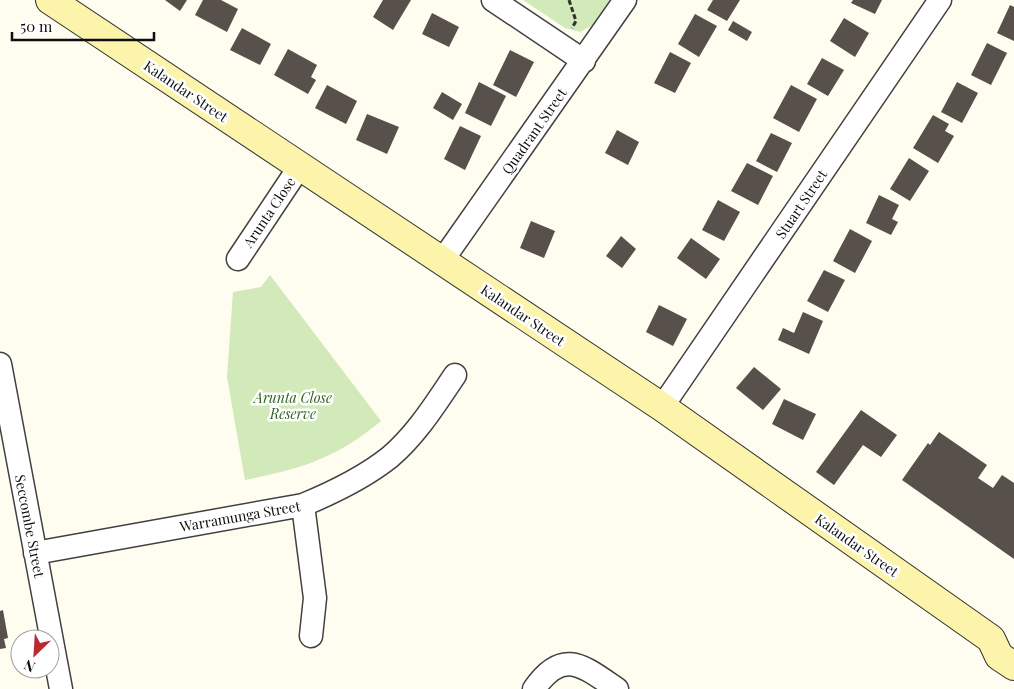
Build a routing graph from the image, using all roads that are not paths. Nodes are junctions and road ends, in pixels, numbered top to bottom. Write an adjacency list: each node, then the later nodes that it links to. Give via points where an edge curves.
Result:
1 (50, 0): 6 (main road, Kalandar Street)
2 (493, 0): 5 (street)
3 (625, 0): 5 (street, Quadrant Street)
4 (940, 0): 11 (street, Stuart Street)
5 (584, 61): 8 (street, Quadrant Street)
6 (300, 166): 7 (street, Arunta Close); 8 (main road, Kalandar Street)
7 (238, 259)
8 (442, 261): 11 (main road, Kalandar Street)
9 (0, 364): 13 (street, Seccombe Street)
10 (455, 375): 12 (street, Warramunga Street, via 420,426 390,457 331,493)
11 (662, 407): 15 (main road, Kalandar Street)
12 (303, 505): 13 (street, Warramunga Street); 14 (street, via 315,598)
13 (35, 553): 17 (street, Seccombe Street)
14 (311, 636)
15 (1003, 641): 16 (main road, Kalandar Street, via 999,656)
16 (1014, 666)
17 (61, 689)
18 (534, 689): 19 (street, via 555,667 569,664 584,667)
19 (616, 689)

